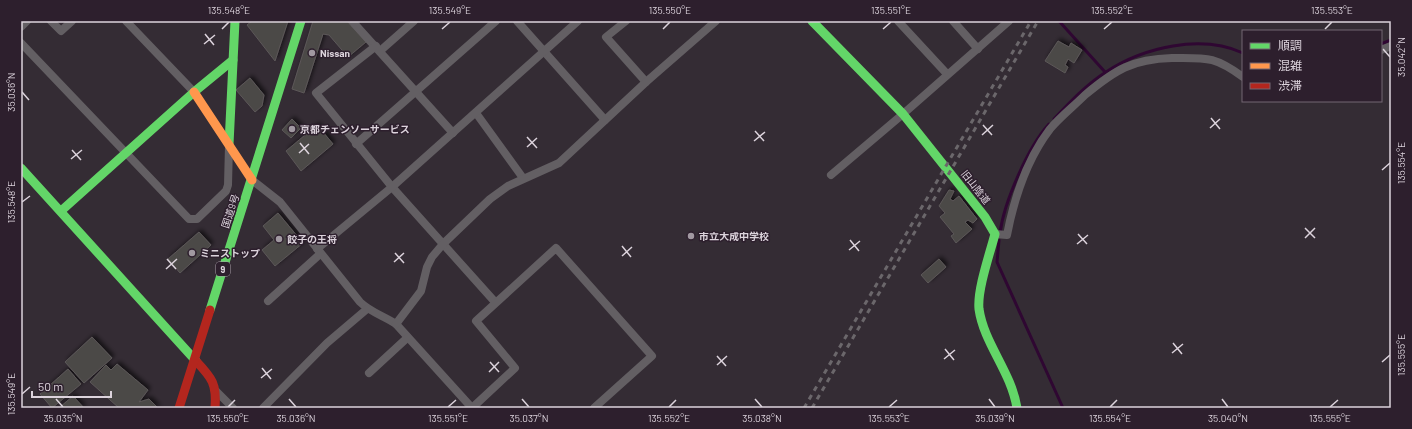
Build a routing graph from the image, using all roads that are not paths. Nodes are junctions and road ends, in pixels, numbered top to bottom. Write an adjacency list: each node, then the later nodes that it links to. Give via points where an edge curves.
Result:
1 (27, 21): 18 (street)
2 (51, 21): 3 (street, via 61,31)
3 (72, 21)
4 (126, 21): 28 (street)
5 (234, 21): 23 (main road)
6 (301, 21): 39 (main road, 国道9号 / 9)
7 (352, 21): 20 (street)
8 (414, 21): 20 (street)
9 (496, 21): 27 (street)
10 (517, 21): 22 (street)
11 (578, 21): 22 (street)
12 (626, 21): 26 (street, via 606,37)
13 (716, 21): 26 (street)
14 (812, 21): 30 (main road, 旧山陰道)
15 (898, 21): 24 (street)
16 (953, 21): 21 (street)
17 (1009, 21): 21 (street)
18 (21, 28)
19 (21, 43): 35 (street)
20 (378, 49): 27 (street); 34 (street, via 316,93)
21 (978, 49): 24 (street)
22 (544, 52): 29 (street); 31 (street)
23 (233, 60): 28 (main road); 33 (main road)
24 (947, 74): 30 (street)
25 (1242, 76): 42 (street, via 1227,66 1207,58 1155,59 1129,65 1109,75 1050,129 1031,162 1013,205 1007,235)
26 (646, 82): 31 (street)
27 (416, 91): 32 (street); 34 (street)
28 (194, 92): 33 (main road); 35 (main road)
29 (476, 113): 32 (street); 38 (street)
30 (903, 114): 37 (street); 42 (main road, 旧山陰道, via 981,211)
31 (605, 120): 38 (street, via 559,163)
32 (453, 133): 40 (street)
33 (229, 144): 35 (street, via 226,191 193,220 186,216); 39 (main road)
34 (356, 144): 40 (street)
35 (127, 152): 41 (main road)
36 (21, 168): 41 (main road)
37 (831, 175)
38 (523, 178): 43 (street, via 490,199)
39 (252, 180): 44 (street, via 280,202); 50 (main road, 国道9号 / 9)
40 (392, 187): 43 (street); 44 (street)
41 (61, 211): 50 (main road)
42 (995, 234): 59 (main road, via 987,267 980,283 979,308 984,328 1012,383)
43 (443, 244): 46 (street); 48 (street, via 427,267 421,291)
44 (319, 251): 45 (street); 47 (street)
45 (268, 301)
46 (495, 302): 57 (street, via 476,321 516,368); 58 (street, via 556,248 652,356)
47 (367, 309): 48 (street); 56 (street, via 327,343)
48 (396, 324): 49 (street)
49 (407, 338): 51 (street); 57 (street)
50 (195, 358): 52 (main road, via 213,381); 53 (main road, 国道9号 / 9)
51 (369, 374)
52 (216, 392): 54 (main road); 55 (street)
53 (179, 408)
54 (215, 408)
55 (233, 408)
56 (263, 408)
57 (472, 408)
58 (594, 408)
59 (1017, 408)

